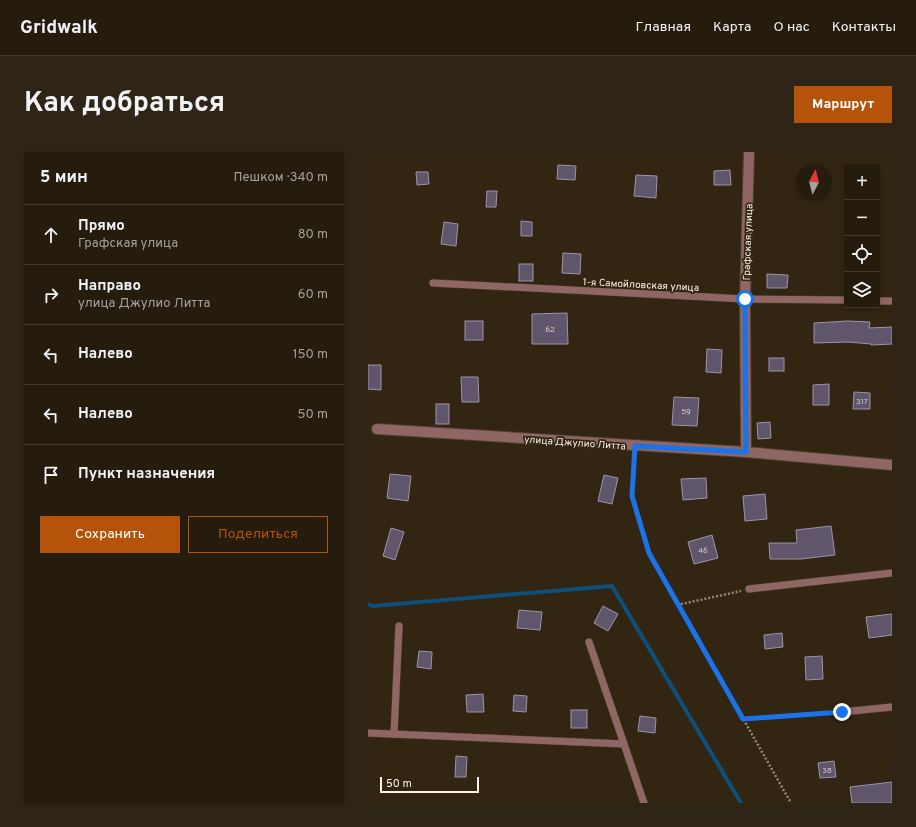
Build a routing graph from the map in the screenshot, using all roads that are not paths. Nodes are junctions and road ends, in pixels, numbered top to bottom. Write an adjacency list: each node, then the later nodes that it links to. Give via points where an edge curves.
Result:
1 (749, 152): 3 (street, Графская улица)
2 (433, 282): 3 (lane, 1-я Самойловская улица)
3 (745, 299): 4 (lane, 1-я Самойловская улица); 8 (street, Графская улица)
4 (844, 300)
5 (880, 301): 6 (lane)
6 (892, 301)
7 (377, 430): 8 (street, улица Джулио Литта)
8 (746, 452): 9 (street, улица Джулио Литта)
9 (892, 466)
10 (892, 573): 11 (lane)
11 (750, 589)
12 (399, 626): 17 (lane)
13 (589, 642): 18 (lane)
14 (892, 708): 15 (lane)
15 (842, 712)
16 (368, 733): 17 (lane)
17 (394, 734): 18 (lane)
18 (624, 744): 19 (lane)
19 (644, 803)

